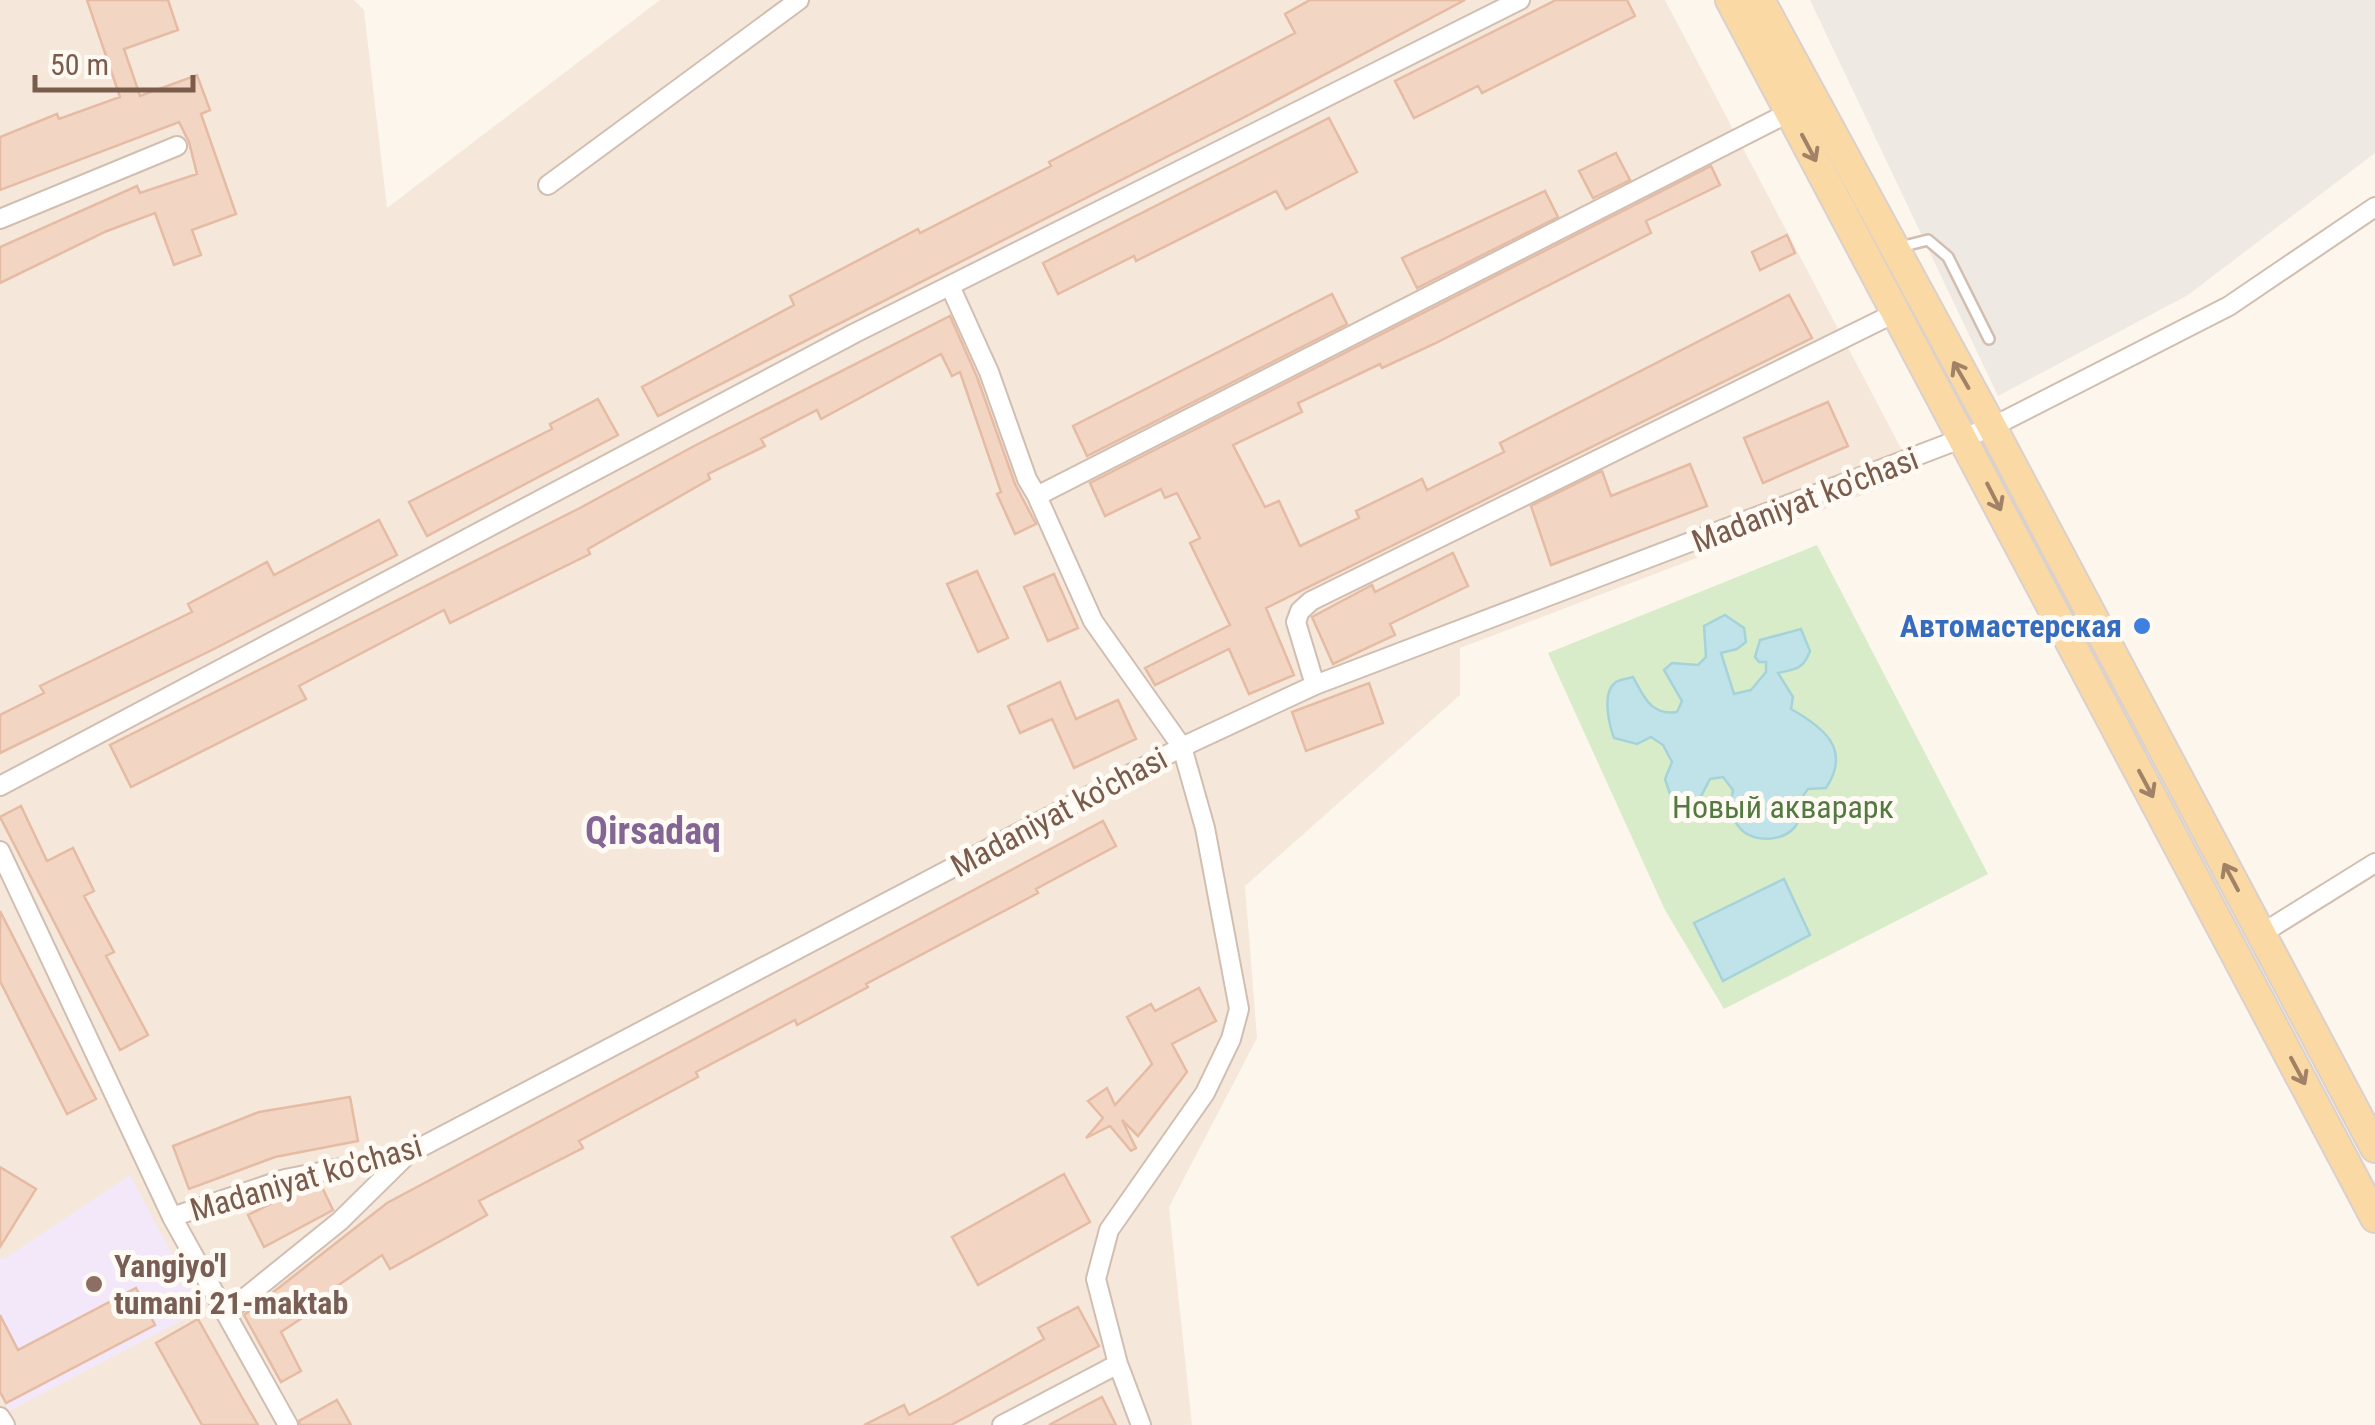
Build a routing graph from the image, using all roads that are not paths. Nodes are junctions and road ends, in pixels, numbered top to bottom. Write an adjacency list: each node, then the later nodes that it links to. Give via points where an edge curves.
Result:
1 (799, 0): 7 (street)
2 (1520, 0): 11 (street)
3 (1730, 0): 5 (main road)
4 (1760, 0): 10 (main road)
5 (1790, 112): 12 (main road, one-way to 12); 16 (street)
6 (177, 146): 9 (street)
7 (548, 185)
8 (2375, 207): 14 (street, Madaniyat ko'chasi, via 2229,306)
9 (0, 219)
10 (1893, 248): 13 (lane, via 1928,240 1948,257); 14 (main road, one-way to 10)
11 (950, 286): 16 (street); 19 (street)
12 (1897, 312): 15 (main road); 17 (street, via 1311,601 1296,622)
13 (1989, 339)
14 (1992, 427): 15 (street, Madaniyat ko'chasi); 22 (main road, one-way to 14)
15 (1965, 440): 17 (street, Madaniyat ko'chasi); 26 (main road, one-way to 26)
16 (1038, 496): 18 (street, via 1093,621)
17 (1315, 685): 18 (street, Madaniyat ko'chasi)
18 (1182, 747): 24 (street, Madaniyat ko'chasi); 28 (street, via 1205,828 1239,1009 1205,1093 1109,1230 1096,1279)
19 (0, 786)
20 (0, 851): 25 (street)
21 (2375, 863): 22 (street)
22 (2261, 934): 23 (main road)
23 (2375, 1148)
24 (406, 1155): 25 (street, Madaniyat ko'chasi, via 285,1179); 27 (street, via 340,1221)
25 (172, 1217): 27 (street)
26 (2375, 1218)
27 (226, 1313): 31 (street)
28 (1118, 1364): 32 (street); 33 (street)
29 (0, 1416): 30 (street)
30 (5, 1425)
31 (288, 1425)
32 (1002, 1425)
33 (1140, 1425)

